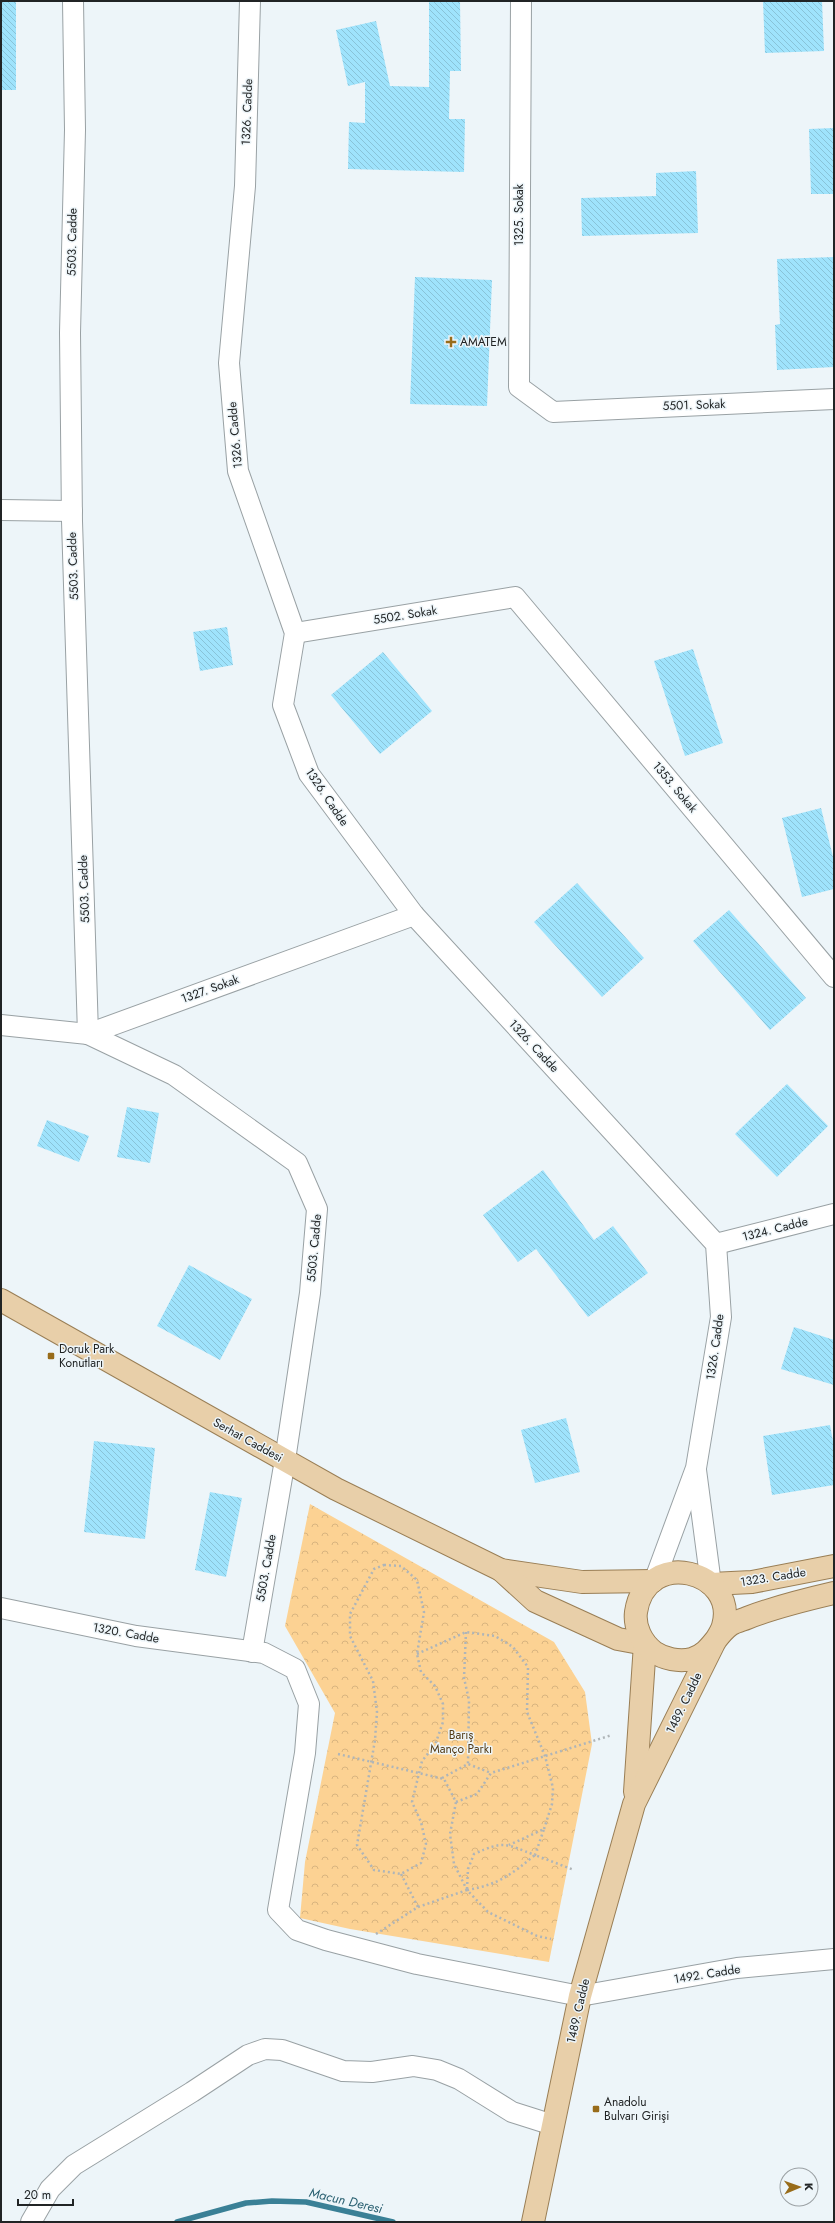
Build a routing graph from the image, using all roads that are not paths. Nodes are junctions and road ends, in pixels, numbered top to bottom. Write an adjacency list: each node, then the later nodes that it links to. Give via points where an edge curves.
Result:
1 (73, 1): 7 (street, 5503. Cadde, via 74,130 70,333)
2 (250, 1): 9 (street, 1326. Cadde, via 245,186 229,363 238,471)
3 (521, 1): 5 (street, 1325. Sokak, via 519,387)
4 (834, 399): 5 (street, 5501. Sokak)
5 (553, 412)
6 (1, 510): 7 (street)
7 (72, 511): 13 (street, 5503. Cadde)
8 (515, 597): 9 (street, 5502. Sokak); 11 (street, 1353. Sokak)
9 (295, 633): 10 (street, 1326. Cadde, via 283,705 309,774)
10 (414, 915): 13 (street, 1327. Sokak); 15 (street, 1326. Cadde)
11 (834, 976)
12 (1, 1025): 13 (street, 1327. Sokak)
13 (88, 1034): 17 (street, 5503. Cadde, via 174,1075 298,1163 318,1209 310,1293)
14 (834, 1214): 15 (street, 1324. Cadde)
15 (716, 1244): 18 (street, 1326. Cadde, via 721,1317)
16 (1, 1300): 17 (main road, Serhat Caddesi)
17 (284, 1460): 20 (main road, Serhat Caddesi, via 336,1489); 27 (street, 5503. Cadde)
18 (696, 1468): 21 (street); 22 (street)
19 (834, 1566): 22 (main road, 1323. Cadde, via 752,1582)
20 (501, 1570): 21 (main road, via 582,1582); 25 (main road, via 535,1601 618,1639)
21 (654, 1580): 22 (main road, via 668,1573 683,1571 697,1575); 25 (main road, via 643,1590 636,1616 638,1629)
22 (711, 1584): 26 (main road, via 721,1599 724,1618 723,1627)
23 (834, 1593): 26 (main road, via 760,1613 730,1625)
24 (1, 1608): 27 (street, 1320. Cadde, via 136,1636)
25 (645, 1644): 26 (main road, via 666,1658 679,1660 692,1659); 28 (main road, 1489. Cadde)
26 (713, 1645): 28 (main road, 1489. Cadde)
27 (252, 1652): 30 (street, 1320. Cadde, via 264,1653 295,1670 309,1704 305,1753 278,1910 297,1930 417,1964)
28 (634, 1804): 30 (main road, 1489. Cadde)
29 (834, 1959): 30 (street, 1492. Cadde, via 737,1968)
30 (580, 1996): 31 (main road, 1489. Cadde)
31 (554, 2125): 32 (street, via 512,2112 459,2079 437,2070 413,2066 372,2072 350,2072 282,2050 266,2049 248,2055 74,2165 50,2189); 33 (main road, 1489. Cadde)
32 (31, 2222)
33 (533, 2222)

